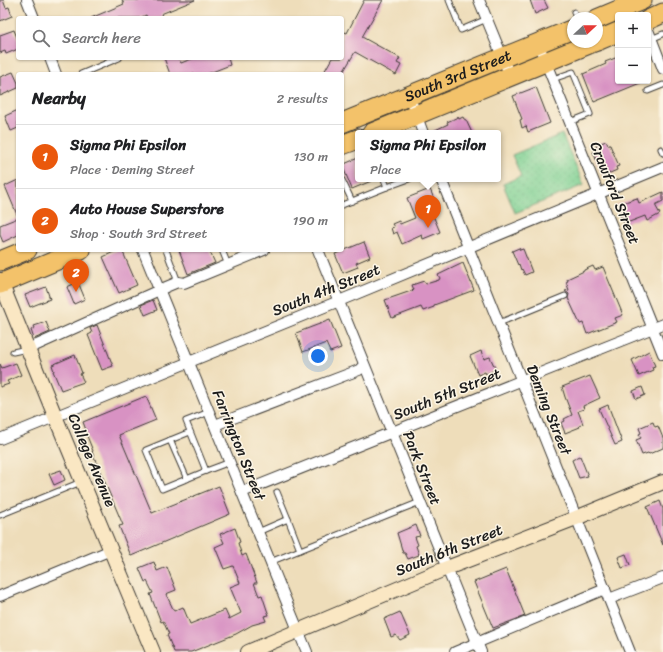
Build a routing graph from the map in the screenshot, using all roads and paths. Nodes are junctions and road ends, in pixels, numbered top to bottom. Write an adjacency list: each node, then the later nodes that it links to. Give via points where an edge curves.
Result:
1 (27, 0): 6 (street)
2 (449, 0): 8 (lane, via 461,30)
3 (479, 0): 8 (street)
4 (637, 6): 5 (highway); 7 (highway)
5 (663, 13)
6 (33, 16)
7 (603, 17)
8 (487, 18): 17 (street)
9 (567, 25): 15 (highway, South 3rd Street)
10 (615, 33): 13 (highway)
11 (663, 34): 12 (lane)
12 (651, 37)
13 (603, 38)
14 (651, 42): 21 (street)
15 (538, 43): 17 (highway, South 3rd Street); 20 (street, Crawford Street)
16 (580, 48): 20 (highway, South 3rd Street)
17 (503, 58): 24 (street); 28 (highway, South 3rd Street)
18 (51, 60): 22 (street)
19 (114, 60): 23 (lane)
20 (546, 62): 24 (highway, South 3rd Street); 25 (street, Crawford Street)
21 (663, 69)
22 (55, 72)
23 (87, 72)
24 (510, 76): 29 (highway, South 3rd Street)
25 (553, 80): 31 (street, Crawford Street); 31 (lane, via 573,72 590,114)
26 (663, 85): 27 (lane)
27 (648, 91)
28 (409, 95): 29 (street); 30 (highway, South 3rd Street)
29 (416, 115): 32 (highway, South 3rd Street); 33 (street)
30 (344, 122)
31 (570, 122): 42 (street, Crawford Street)
32 (379, 130)
33 (422, 130)
34 (355, 140): 35 (highway)
35 (344, 144)
36 (663, 167): 42 (street, South 4th Street)
37 (385, 182): 41 (lane)
38 (401, 182): 41 (lane)
39 (442, 182): 45 (street, Deming Street)
40 (344, 184): 43 (lane)
41 (387, 187): 43 (lane)
42 (598, 193): 45 (street, South 4th Street); 62 (street, Crawford Street)
43 (352, 201): 44 (lane)
44 (344, 204)
45 (469, 247): 59 (street, South 4th Street); 60 (street, Deming Street)
46 (22, 252): 53 (highway)
47 (76, 252): 55 (highway)
48 (143, 252): 57 (street, Farrington Street)
49 (167, 252): 56 (lane)
50 (223, 252): 54 (lane)
51 (259, 252): 54 (street)
52 (319, 252): 59 (street, Park Street)
53 (0, 261)
54 (228, 264): 56 (street, via 184,283)
55 (0, 282): 63 (street, College Avenue)
56 (178, 282): 57 (street)
57 (159, 290): 63 (street); 66 (street, Farrington Street)
58 (565, 296): 60 (lane)
59 (338, 301): 66 (street, South 4th Street); 67 (street, Park Street)
60 (499, 323): 68 (street, Deming Street)
61 (663, 324): 62 (street, South 5th Street)
62 (653, 328): 65 (street, Crawford Street); 68 (street, South 5th Street)
63 (28, 349): 64 (lane); 70 (street, College Avenue)
64 (13, 352)
65 (663, 354)
66 (189, 362): 69 (street, Farrington Street); 70 (street, South 4th Street)
67 (364, 365): 71 (street, via 359,370); 73 (street, Park Street)
68 (521, 381): 73 (street, South 5th Street); 85 (street, Deming Street)
69 (209, 412): 71 (street, Farrington Street); 72 (lane, via 186,421)
70 (55, 416): 74 (street, South 4th Street); 79 (street, College Avenue)
71 (215, 425): 76 (street, Farrington Street)
72 (190, 432): 75 (lane); 77 (lane)
73 (392, 433): 81 (street, South 5th Street); 83 (street, Park Street)
74 (0, 439)
75 (170, 440): 78 (lane); 78 (lane, via 146,450 162,489)
76 (230, 462): 77 (lane); 81 (street, Farrington Street)
77 (206, 471): 78 (lane)
78 (187, 479)
79 (82, 481): 84 (lane); 88 (street, College Avenue)
80 (663, 482): 85 (street, South 6th Street)
81 (242, 492): 87 (street, Farrington Street)
82 (277, 492): 86 (lane)
83 (420, 502): 89 (lane); 91 (street, Park Street)
84 (0, 515)
85 (576, 518): 91 (street, South 6th Street); 93 (street, Deming Street)
86 (288, 519): 87 (lane); 89 (lane)
87 (258, 532): 90 (street, Farrington Street)
88 (111, 550): 94 (street); 98 (street, College Avenue)
89 (300, 550): 90 (lane)
90 (270, 562): 96 (street, Farrington Street)
91 (446, 568): 96 (street, South 6th Street); 97 (street, Park Street)
92 (663, 578): 95 (street)
93 (605, 589): 95 (street, Deming Street); 97 (street)
94 (0, 596)
95 (609, 600): 102 (street, Deming Street)
96 (298, 632): 99 (street, South 6th Street); 100 (street, Farrington Street)
97 (479, 648): 101 (street)
98 (153, 652)
99 (248, 652)
100 (307, 652)
101 (455, 652)
102 (630, 652)

